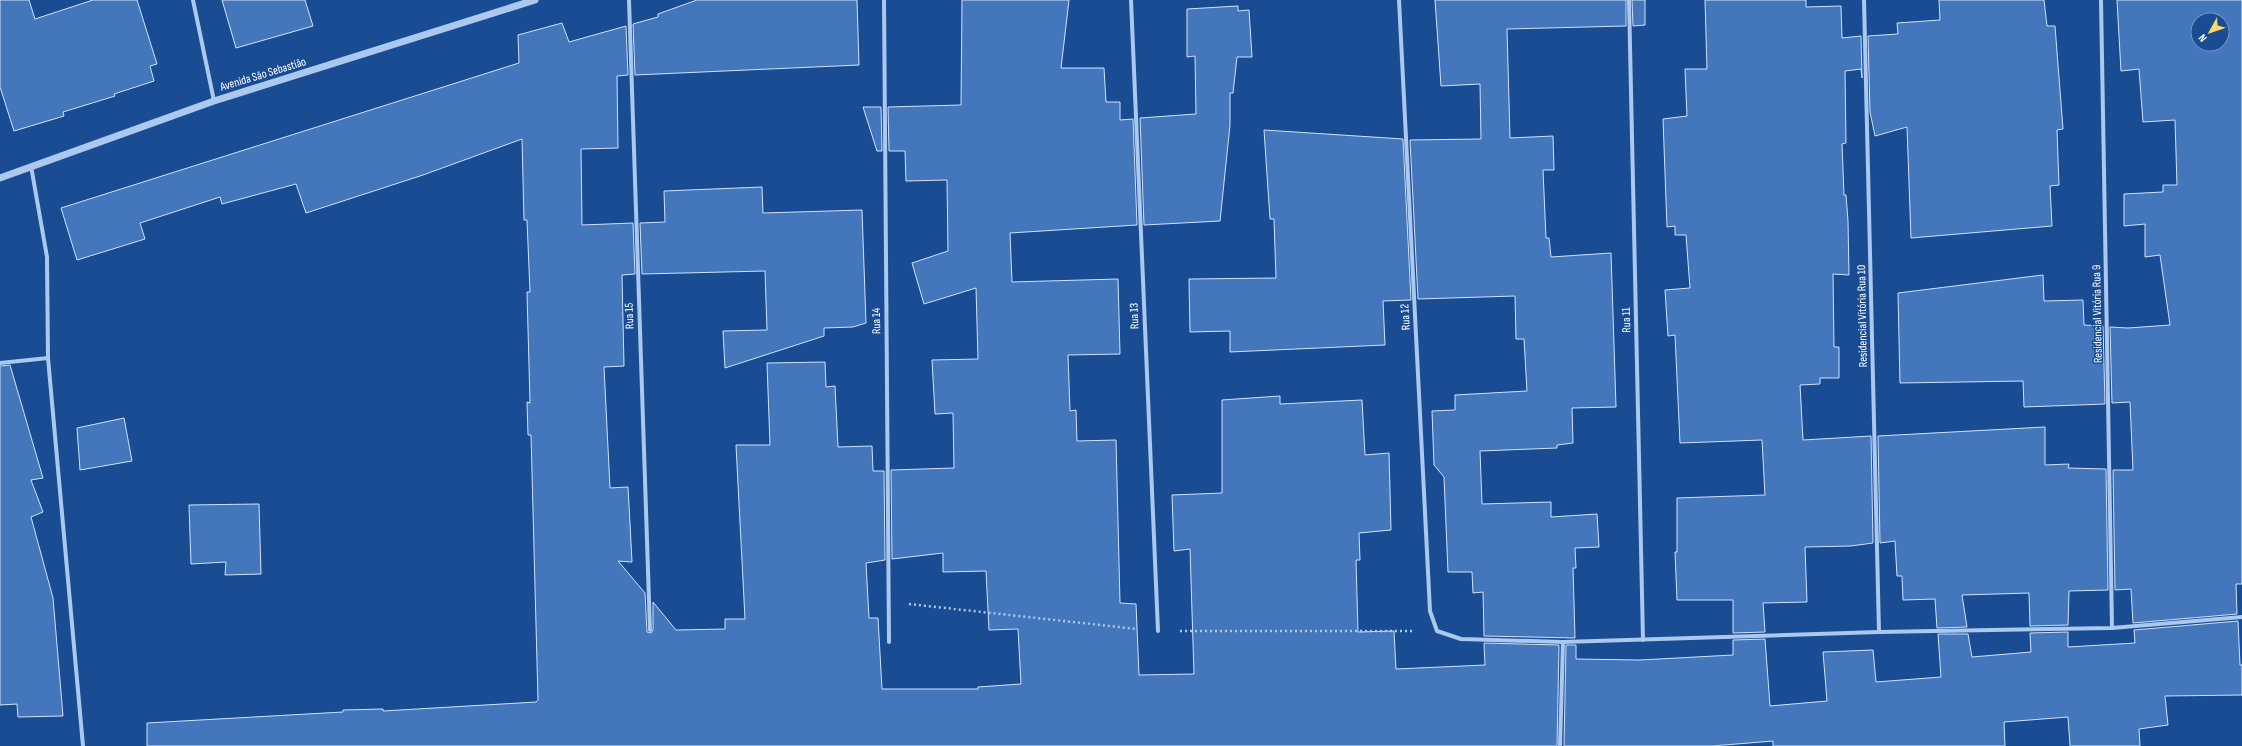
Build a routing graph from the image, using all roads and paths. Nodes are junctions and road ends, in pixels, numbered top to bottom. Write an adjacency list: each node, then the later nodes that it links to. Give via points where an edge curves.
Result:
1 (193, 0): 10 (street)
2 (535, 0): 10 (street, Avenida São Sebastião)
3 (629, 0): 17 (street, Rua 15)
4 (884, 0): 21 (street, Rua 14)
5 (1131, 0): 18 (street, Rua 13)
6 (1399, 0): 22 (street, Rua 12, via 1430,611 1437,631 1461,639)
7 (1629, 0): 20 (street, Rua 11)
8 (1864, 0): 19 (street, Residencial Vitória Rua 10)
9 (2101, 0): 16 (street, Residencial Vitória Rua 9)
10 (214, 101): 11 (street, Avenida São Sebastião)
11 (30, 166): 12 (street, Avenida São Sebastião); 13 (street, via 47,257)
12 (0, 178)
13 (48, 358): 14 (street); 23 (street)
14 (0, 363)
15 (2242, 617): 16 (street)
16 (2112, 628): 19 (street)
17 (650, 630)
18 (1158, 631)
19 (1879, 632): 20 (street)
20 (1643, 640): 22 (street)
21 (889, 642)
22 (1563, 642): 24 (street)
23 (83, 746)
24 (1560, 746)

